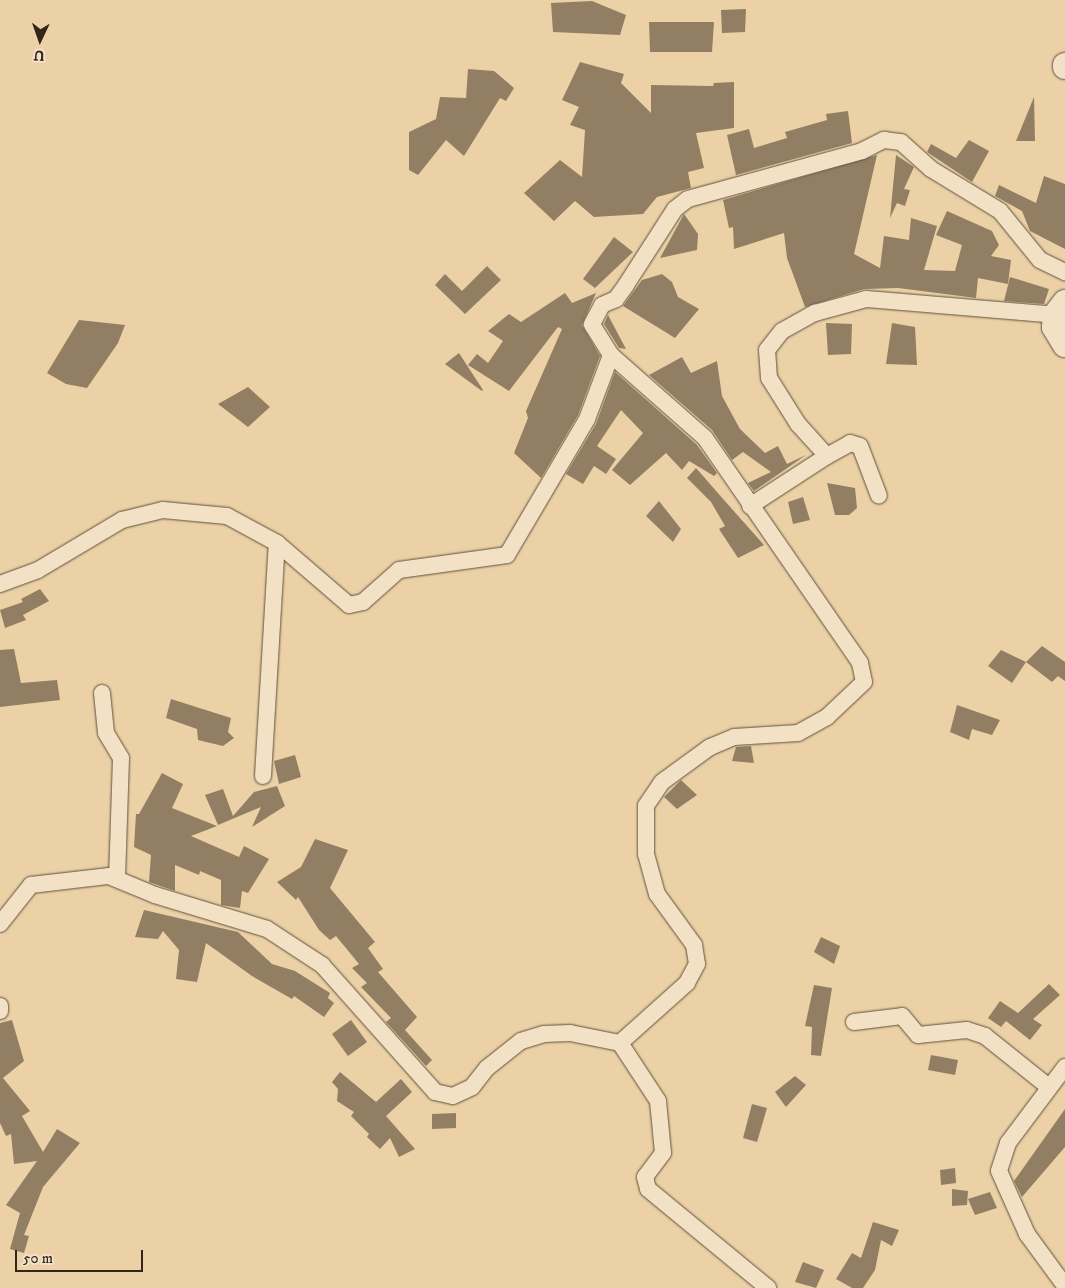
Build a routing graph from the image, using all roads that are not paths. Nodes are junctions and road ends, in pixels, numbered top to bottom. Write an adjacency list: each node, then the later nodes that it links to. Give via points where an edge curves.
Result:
1 (1065, 272): 4 (street, via 1040,260 1000,211 930,169 901,142 884,140 862,151 682,202 616,299 602,305 592,324)
2 (1060, 308): 3 (main road, via 1054,327); 5 (street, via 866,299 815,313 782,331 767,350 769,378 798,424)
3 (1065, 345)
4 (611, 355): 7 (street, via 705,438); 8 (street, via 586,418 507,555 399,570 357,606 349,605)
5 (827, 456): 6 (street, via 850,442 860,446); 7 (street)
6 (879, 496)
7 (750, 506): 17 (street, via 860,663 864,682 827,717 798,733 734,737 710,748 662,782 646,806 646,854 657,894 694,945 697,964 687,983)
8 (277, 543): 9 (street, via 227,516 163,510 122,520 38,570); 11 (street)
9 (0, 584)
10 (102, 693): 12 (street, via 106,733 121,758)
11 (263, 776)
12 (117, 878): 13 (street, via 31,885); 17 (street, via 155,895 237,918 290,942 322,965 435,1092 462,1094 521,1041 544,1034 570,1033)
13 (0, 924)
14 (0, 1006): 15 (street)
15 (0, 1011)
16 (854, 1022): 19 (street, via 902,1016 918,1035 967,1030 985,1036)
17 (620, 1043): 21 (street, via 658,1101 663,1153 645,1177 648,1189)
18 (1065, 1067): 19 (street)
19 (1049, 1087): 20 (street, via 1008,1143 999,1171 1027,1234)
20 (1065, 1286)
21 (768, 1288)

